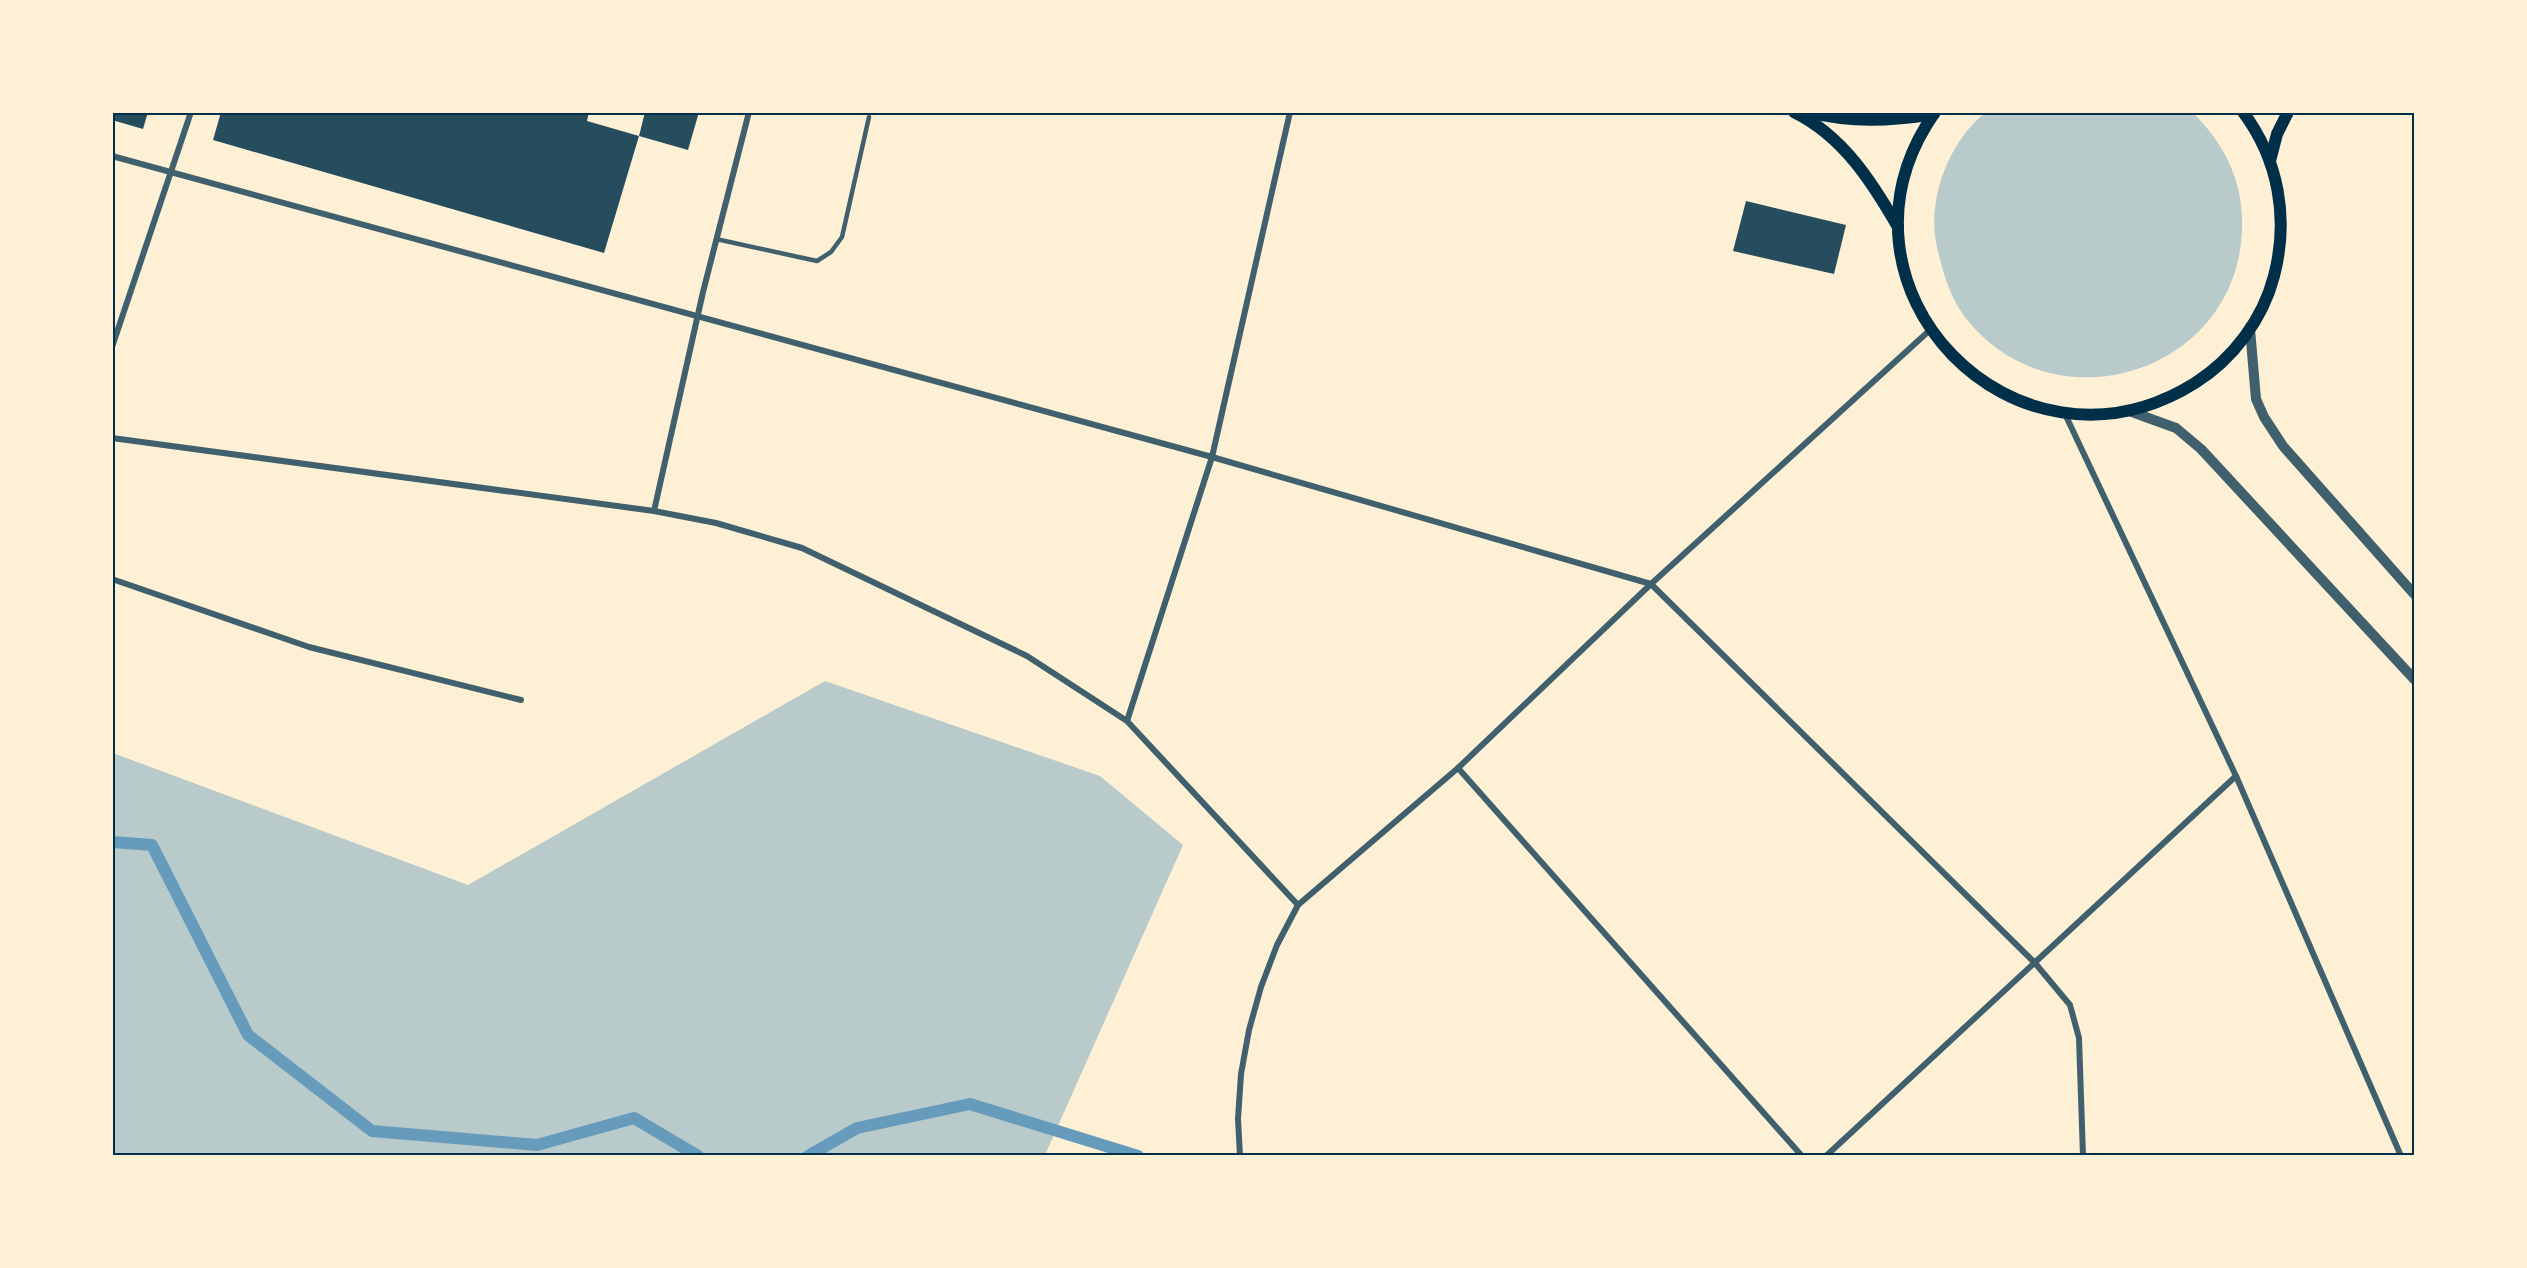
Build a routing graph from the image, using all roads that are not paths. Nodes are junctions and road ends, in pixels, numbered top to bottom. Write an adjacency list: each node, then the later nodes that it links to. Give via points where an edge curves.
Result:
1 (191, 112): 12 (street)
2 (749, 112): 14 (street)
3 (1290, 112): 22 (street)
4 (1794, 112): 13 (main road, via 1844,148 1874,185)
5 (1808, 112): 8 (main road, via 1864,121)
6 (2243, 112): 11 (main road)
7 (2288, 112): 11 (main road)
8 (1935, 113): 13 (main road, via 1907,168)
9 (869, 117): 14 (lane, via 842,237 831,252 817,261)
10 (112, 156): 12 (street)
11 (2270, 160): 16 (main road, via 2281,210 2279,260 2266,299)
12 (172, 172): 15 (street); 18 (street)
13 (1898, 227): 17 (main road, via 1905,276)
14 (716, 239): 15 (street)
15 (699, 316): 22 (street); 23 (street)
16 (2250, 329): 19 (main road, via 2231,354 2206,376 2179,393); 26 (street, via 2256,399 2264,417 2283,446)
17 (1930, 330): 20 (main road, via 1975,378 2002,395); 25 (street)
18 (112, 347)
19 (2129, 411): 20 (main road); 27 (street, via 2175,428 2201,449)
20 (2065, 414): 31 (street)
21 (112, 438): 23 (street)
22 (1212, 457): 25 (street); 29 (street)
23 (654, 512): 29 (street, via 716,523 830,559 1028,656)
24 (112, 579): 28 (street, via 309,647)
25 (1652, 584): 30 (street); 33 (street)
26 (2415, 594)
27 (2415, 679)
28 (521, 700)
29 (1127, 721): 32 (street)
30 (1458, 768): 32 (street); 35 (street)
31 (2236, 776): 33 (street); 38 (street)
32 (1298, 905): 34 (street, via 1273,956 1249,1030 1241,1074)
33 (2035, 963): 36 (street); 37 (street, via 2070,1005 2079,1038)
34 (1240, 1155)
35 (1802, 1155)
36 (1826, 1155)
37 (2083, 1155)
38 (2401, 1155)

